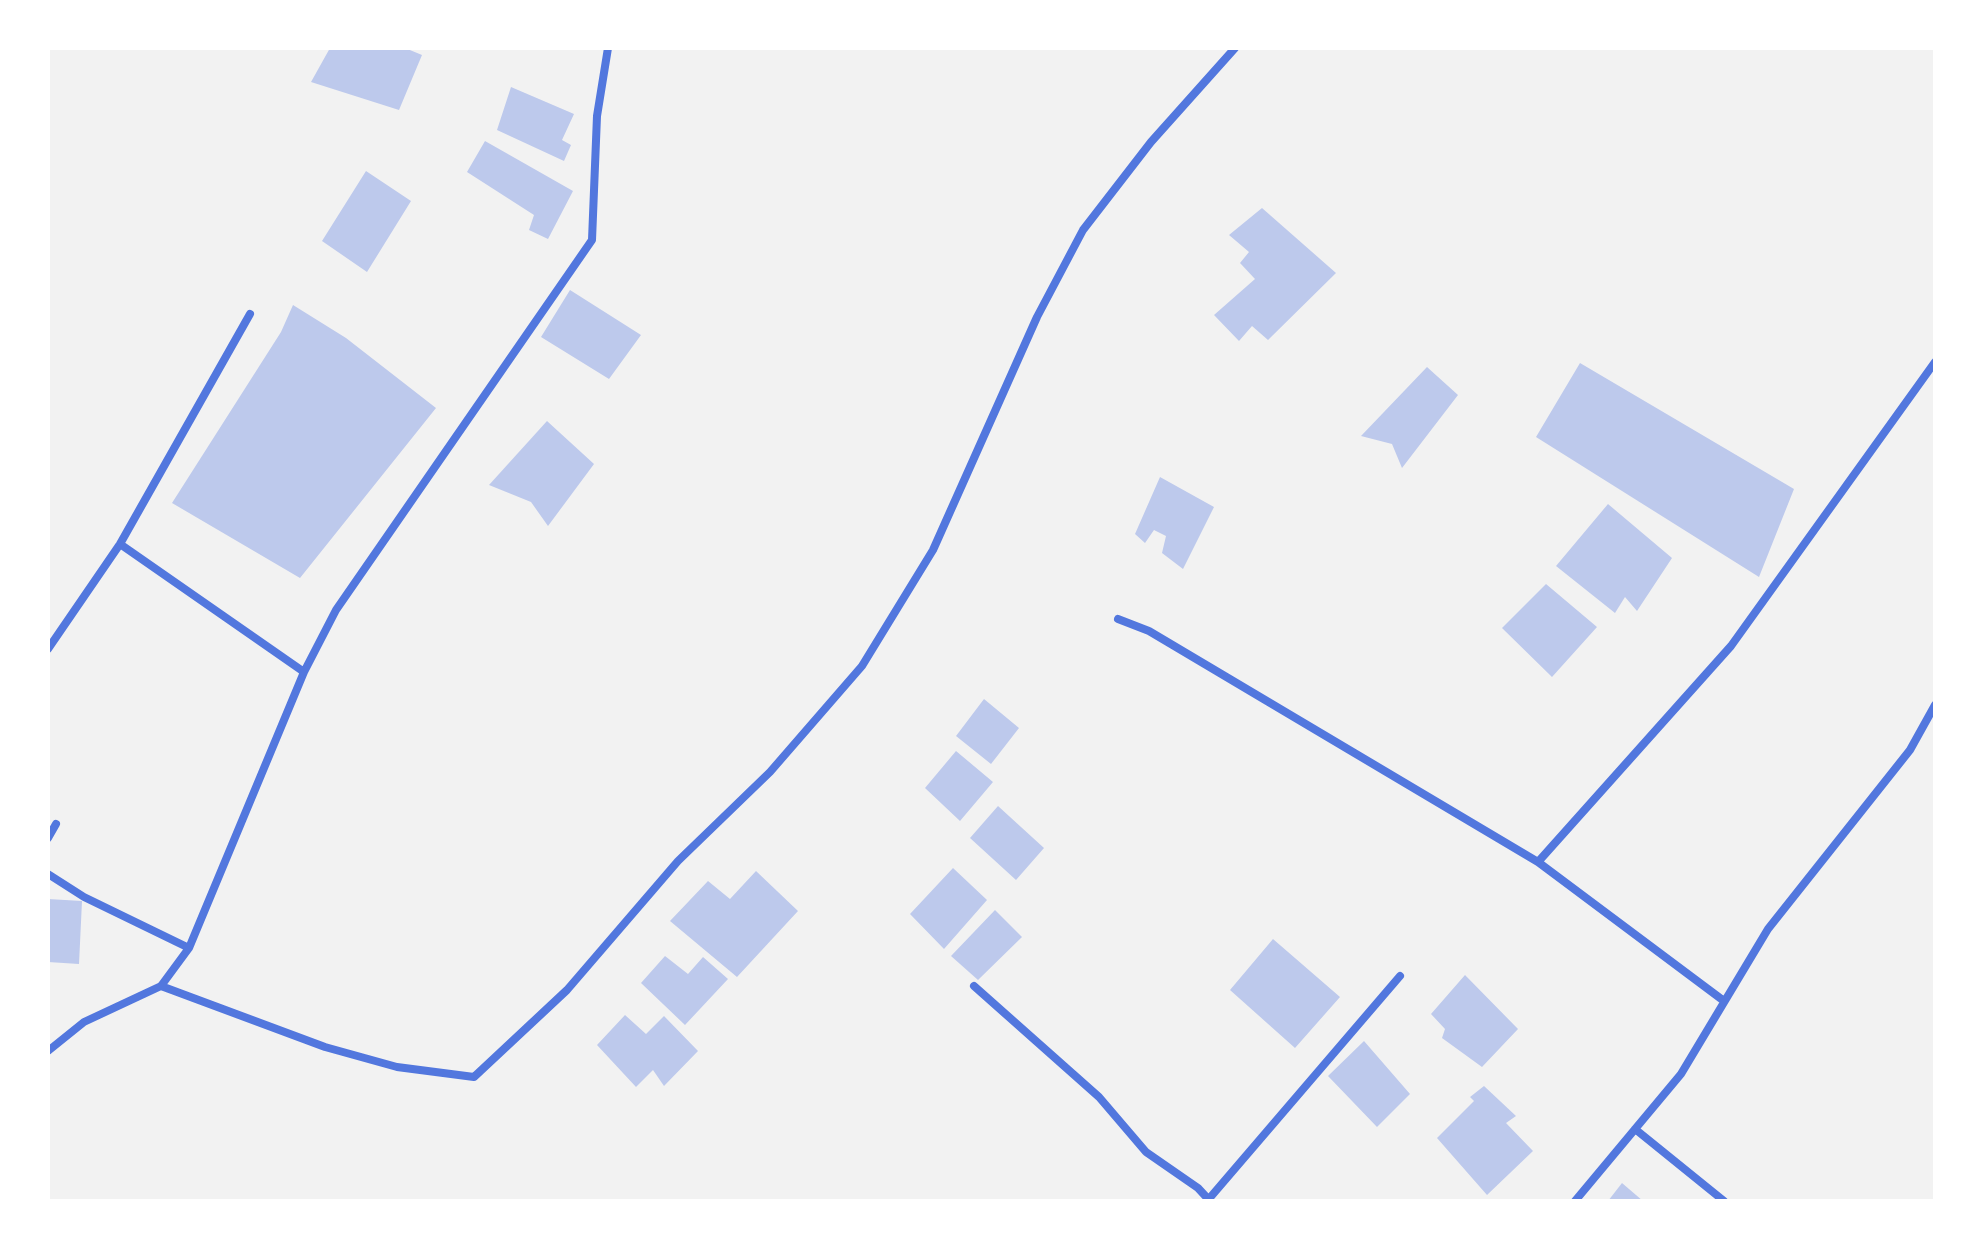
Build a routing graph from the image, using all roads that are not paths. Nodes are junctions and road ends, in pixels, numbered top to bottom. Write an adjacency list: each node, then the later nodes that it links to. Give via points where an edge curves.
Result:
1 (608, 48): 8 (street, via 597,116 592,240 336,610)
2 (1235, 48): 16 (street, via 1151,142 1083,230 1037,317 933,550 862,666 770,772 678,861 567,990 474,1077 397,1067 325,1047)
3 (250, 314): 5 (street)
4 (1935, 362): 12 (street, via 1731,646)
5 (120, 544): 7 (street); 8 (street)
6 (1118, 619): 12 (street, via 1149,631)
7 (48, 649)
8 (304, 672): 14 (street)
9 (1935, 705): 18 (street, via 1910,750 1768,929)
10 (56, 824): 11 (street)
11 (48, 838)
12 (1538, 862): 18 (street)
13 (48, 874): 14 (street)
14 (189, 948): 16 (street)
15 (1400, 976): 21 (street)
16 (161, 986): 19 (street, via 84,1022)
17 (974, 986): 21 (street, via 1099,1097 1146,1152)
18 (1724, 1001): 20 (street, via 1681,1074)
19 (48, 1051)
20 (1635, 1129): 22 (street); 23 (street)
21 (1209, 1200)
22 (1575, 1201)
23 (1724, 1201)

